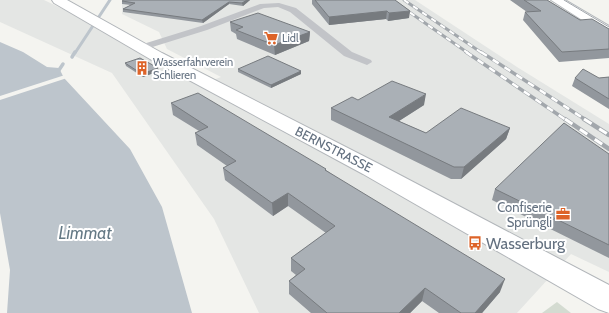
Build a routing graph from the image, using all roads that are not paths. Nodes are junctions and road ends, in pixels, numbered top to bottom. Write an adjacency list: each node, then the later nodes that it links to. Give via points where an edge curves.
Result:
1 (58, 0): 6 (main road, BERNSTRASSE)
2 (557, 0): 5 (main road)
3 (576, 0): 4 (main road)
4 (609, 20)
5 (609, 31)
6 (143, 47): 7 (street, via 263,6 279,5 293,10 348,54); 8 (main road, BERNSTRASSE, via 371,168)
7 (367, 62)
8 (609, 300)

